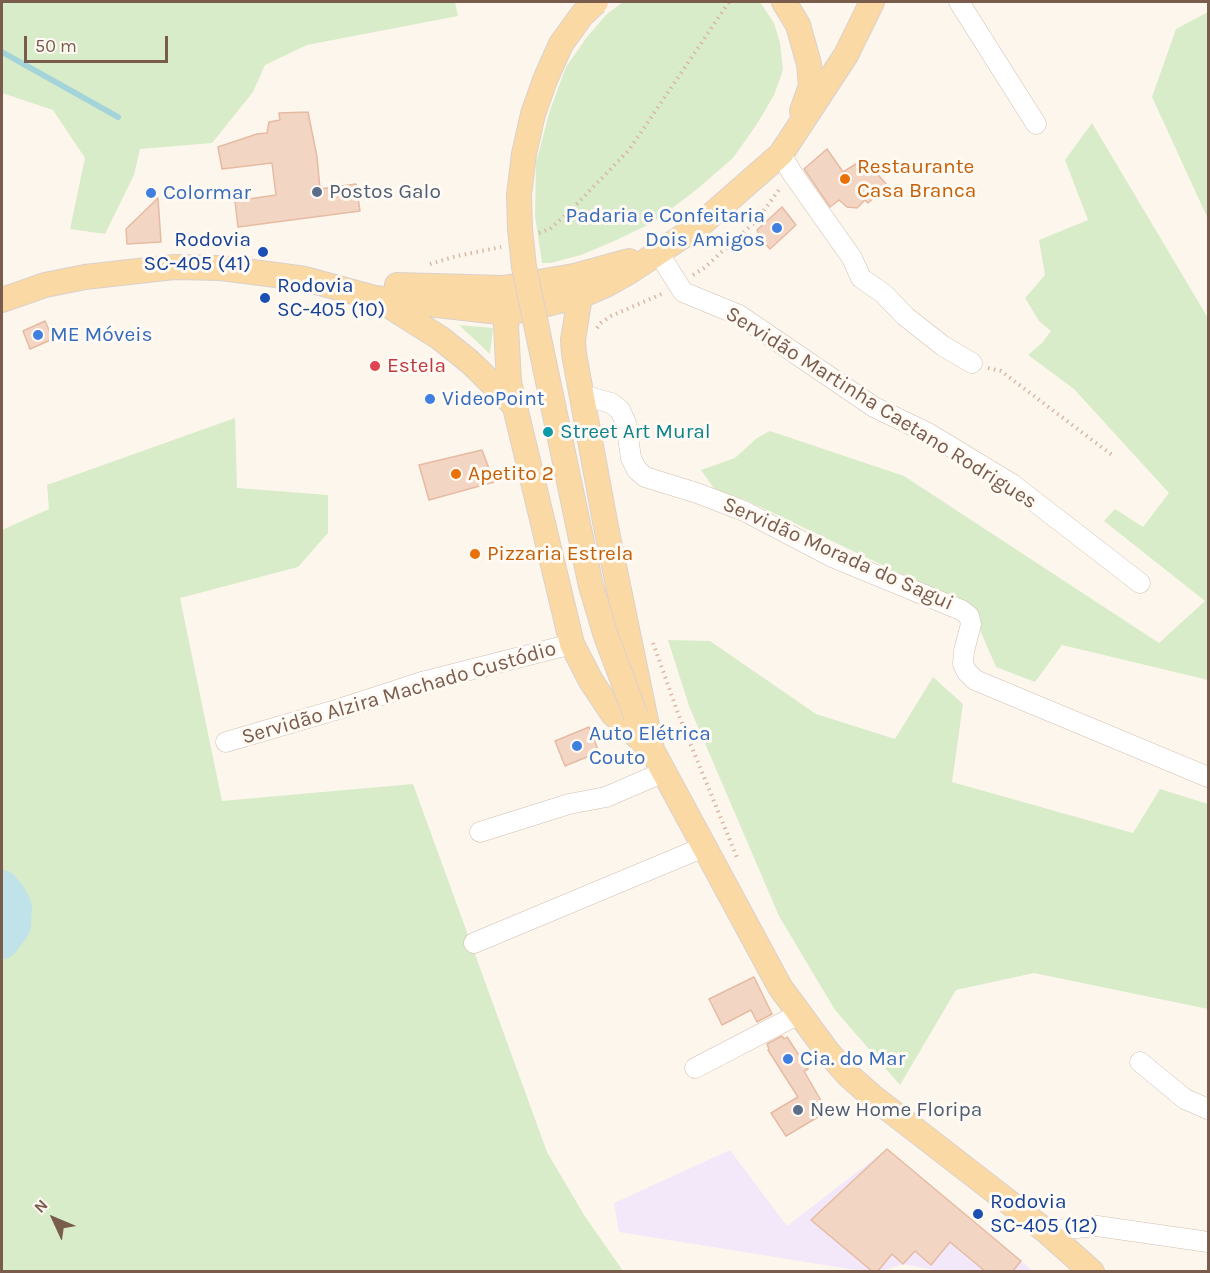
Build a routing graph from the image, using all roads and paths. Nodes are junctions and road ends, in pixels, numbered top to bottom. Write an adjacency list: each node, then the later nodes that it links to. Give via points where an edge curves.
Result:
1 (596, 2): 26 (main road, bridge, via 561,44 536,106 524,154 520,229 524,267 591,586 636,717)
2 (729, 2): 8 (path, via 629,150 557,223)
3 (784, 2): 7 (main road, via 804,41 811,86)
4 (872, 2): 7 (main road, via 846,55)
5 (959, 2): 6 (lane)
6 (1036, 124)
7 (786, 148): 10 (main road, via 700,225); 18 (lane, via 792,173 852,258 861,278 944,346)
8 (532, 236)
9 (507, 245): 11 (path, via 457,255)
10 (658, 252): 13 (main road, via 574,276); 14 (main road, via 606,285); 22 (lane, Servidão Martinha Caetano Rodrigues, via 683,292 739,315 874,407 928,433 1012,484)
11 (425, 276): 12 (main road); 13 (main road, via 504,288)
12 (305, 279): 15 (main road); 16 (main road, via 221,268 174,267 85,277)
13 (523, 284): 17 (main road)
14 (580, 296): 17 (main road); 19 (main road, via 573,340)
15 (375, 298): 17 (main road); 20 (main road, via 440,338)
16 (2, 300)
17 (508, 313): 20 (main road, via 505,348)
18 (972, 363): 21 (path, via 1001,371)
19 (582, 395): 26 (main road); 28 (lane, Servidão Morada do Sagui, via 611,403 620,410 631,458 645,477 744,511 832,556 961,610 969,616 971,624 963,664 975,680)
20 (513, 404): 24 (main road)
21 (1112, 455)
22 (1140, 583)
23 (651, 637): 31 (path)
24 (572, 644): 25 (lane, Servidão Alzira Machado Custódio, via 422,681); 26 (main road, via 613,714)
25 (226, 742)
26 (652, 750): 27 (main road)
27 (664, 772): 29 (lane, via 606,797 569,804); 30 (main road)
28 (1209, 777)
29 (480, 832)
30 (704, 847): 32 (lane); 33 (main road, via 780,987)
31 (738, 862)
32 (474, 943)
33 (799, 1014): 35 (lane); 37 (main road, via 841,1067 873,1097)
34 (1140, 1062): 36 (lane, via 1185,1099)
35 (695, 1068)
36 (1209, 1109)
37 (1046, 1231): 38 (lane, via 1097,1226); 39 (main road)
38 (1209, 1242)
39 (1092, 1272)

